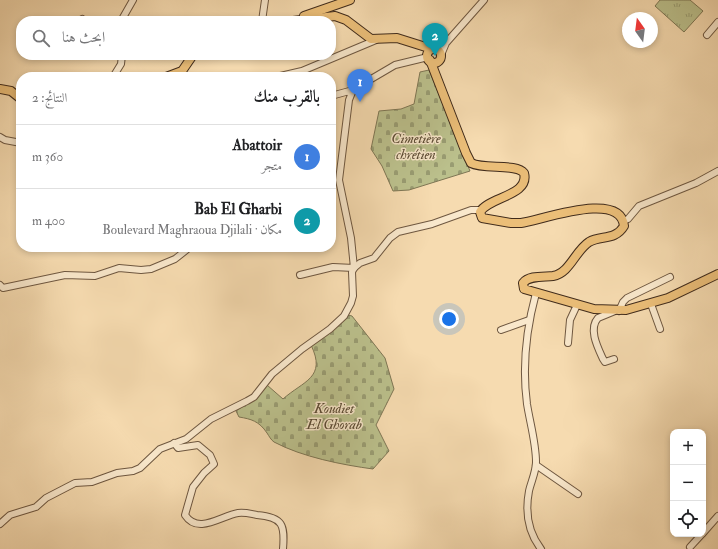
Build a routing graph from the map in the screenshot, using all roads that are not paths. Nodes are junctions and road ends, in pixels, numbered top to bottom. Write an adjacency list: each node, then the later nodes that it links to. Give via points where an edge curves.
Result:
1 (133, 0): 6 (street)
2 (265, 0): 7 (street)
3 (350, 0): 5 (main road)
4 (484, 0): 13 (street)
5 (340, 2): 8 (main road)
6 (124, 16)
7 (263, 16)
8 (305, 16)
9 (336, 16): 12 (main road, via 346,20 365,36)
10 (718, 22): 11 (street)
11 (707, 35)
12 (376, 40): 13 (main road, via 397,38 411,42); 14 (street)
13 (433, 55): 23 (street, via 395,65); 30 (main road, via 437,79 471,163 484,167 516,168 524,173 520,186)
14 (336, 57)
15 (121, 60): 18 (street)
16 (189, 60): 19 (main road)
17 (328, 60): 20 (street)
18 (116, 72)
19 (180, 72)
20 (298, 72)
21 (0, 89): 24 (main road)
22 (336, 91): 23 (street)
23 (350, 91): 25 (street); 26 (street); 33 (street, via 339,180 351,238)
24 (16, 95)
25 (336, 95)
26 (336, 97)
27 (0, 137): 28 (street)
28 (16, 142)
29 (718, 171): 31 (street, via 696,183 639,206)
30 (481, 210): 31 (main road, via 480,216 484,219 511,223 535,221 595,207 617,212); 33 (street, via 471,210 432,224 398,232 374,258)
31 (623, 221): 38 (main road, via 624,226 617,235 588,243 559,274 528,279 524,282 524,288)
32 (184, 252): 37 (street, via 175,259 151,269 118,268 96,276 65,275 3,288)
33 (354, 268): 35 (street, via 333,267); 47 (street, via 351,303 337,324 272,374 254,397 221,412 186,439)
34 (718, 274): 39 (main road)
35 (300, 275)
36 (670, 277): 41 (street, via 627,298)
37 (0, 285)
38 (536, 293): 40 (main road); 42 (street)
39 (651, 304): 41 (main road); 43 (street)
40 (577, 305): 41 (main road); 45 (street, via 570,320)
41 (617, 311): 46 (street, via 598,318 594,327 594,336 603,359 605,362)
42 (529, 320): 44 (street); 48 (street, via 524,355 524,382)
43 (660, 329)
44 (501, 330)
45 (568, 343)
46 (614, 360)
47 (174, 444): 51 (street, via 157,451 140,468 92,482 75,483 46,498 36,507 10,515); 55 (street, via 178,448 198,445 210,455 214,464 193,487 185,514 189,521 196,524 205,523 244,512 273,517 282,524)
48 (536, 465): 49 (street); 56 (street, via 529,492 527,518 534,540)
49 (578, 494)
50 (718, 516): 52 (street)
51 (0, 524)
52 (706, 529)
53 (698, 537): 54 (street)
54 (690, 546)
55 (283, 549)
56 (541, 549)

